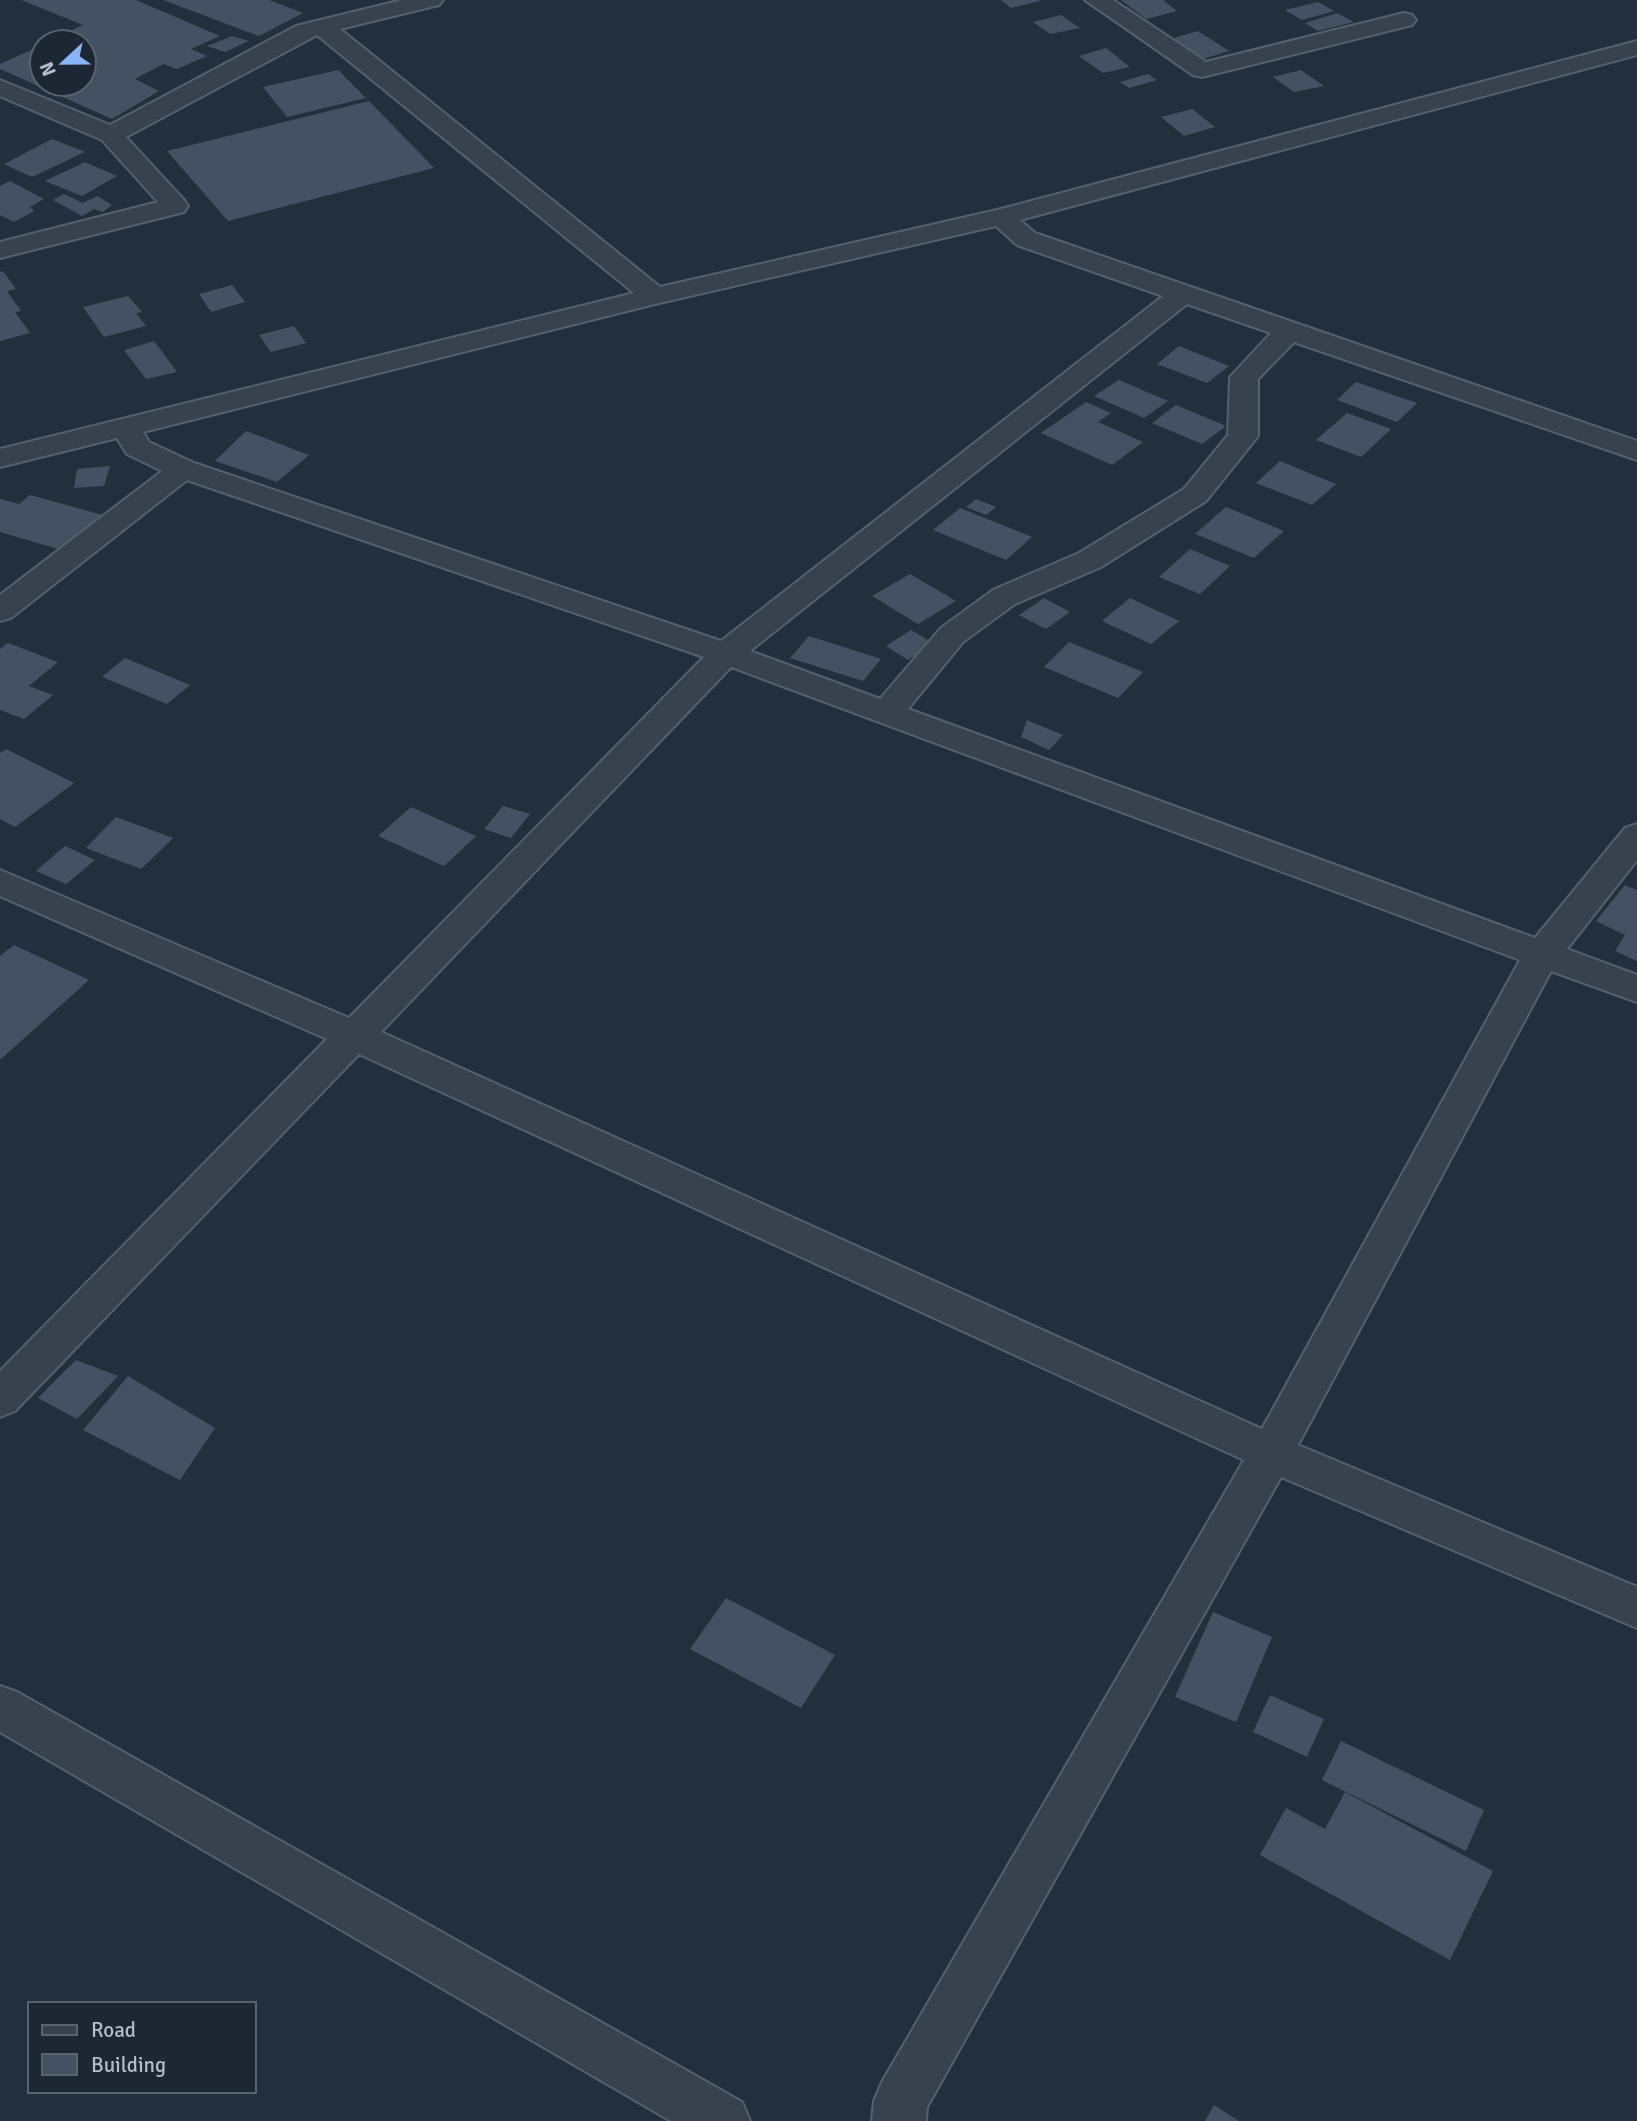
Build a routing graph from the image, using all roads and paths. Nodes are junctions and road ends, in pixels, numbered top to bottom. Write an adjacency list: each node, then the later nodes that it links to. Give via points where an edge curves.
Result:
1 (431, 0): 4 (street)
2 (1097, 0): 3 (street, via 1202,70 1404,20)
3 (1367, 5)
4 (322, 27): 7 (street, via 304,31); 11 (street)
5 (1637, 48): 8 (street)
6 (0, 87): 7 (street)
7 (111, 135): 9 (street, via 175,206)
8 (1001, 216): 10 (street, via 1026,239); 11 (street)
9 (0, 250)
10 (1182, 294): 12 (street); 18 (street)
11 (655, 296): 13 (street)
12 (1290, 330): 14 (street); 19 (street, via 1244,377 1243,436 1195,495 1090,560 1004,597 952,635)
13 (125, 427): 15 (street); 16 (street, via 138,448)
14 (1637, 451)
15 (0, 458)
16 (183, 469): 17 (street); 18 (street)
17 (0, 611)
18 (726, 654): 19 (street); 24 (street)
19 (887, 712): 22 (street)
20 (1637, 836): 22 (street)
21 (0, 883): 24 (street)
22 (1541, 956): 23 (street); 26 (street)
23 (1637, 989)
24 (355, 1036): 25 (street); 26 (street)
25 (0, 1399)
26 (1271, 1453): 27 (street); 30 (street, via 901,2101)
27 (1637, 1608)
28 (0, 1707): 29 (street)
29 (723, 2121)
30 (899, 2121)

